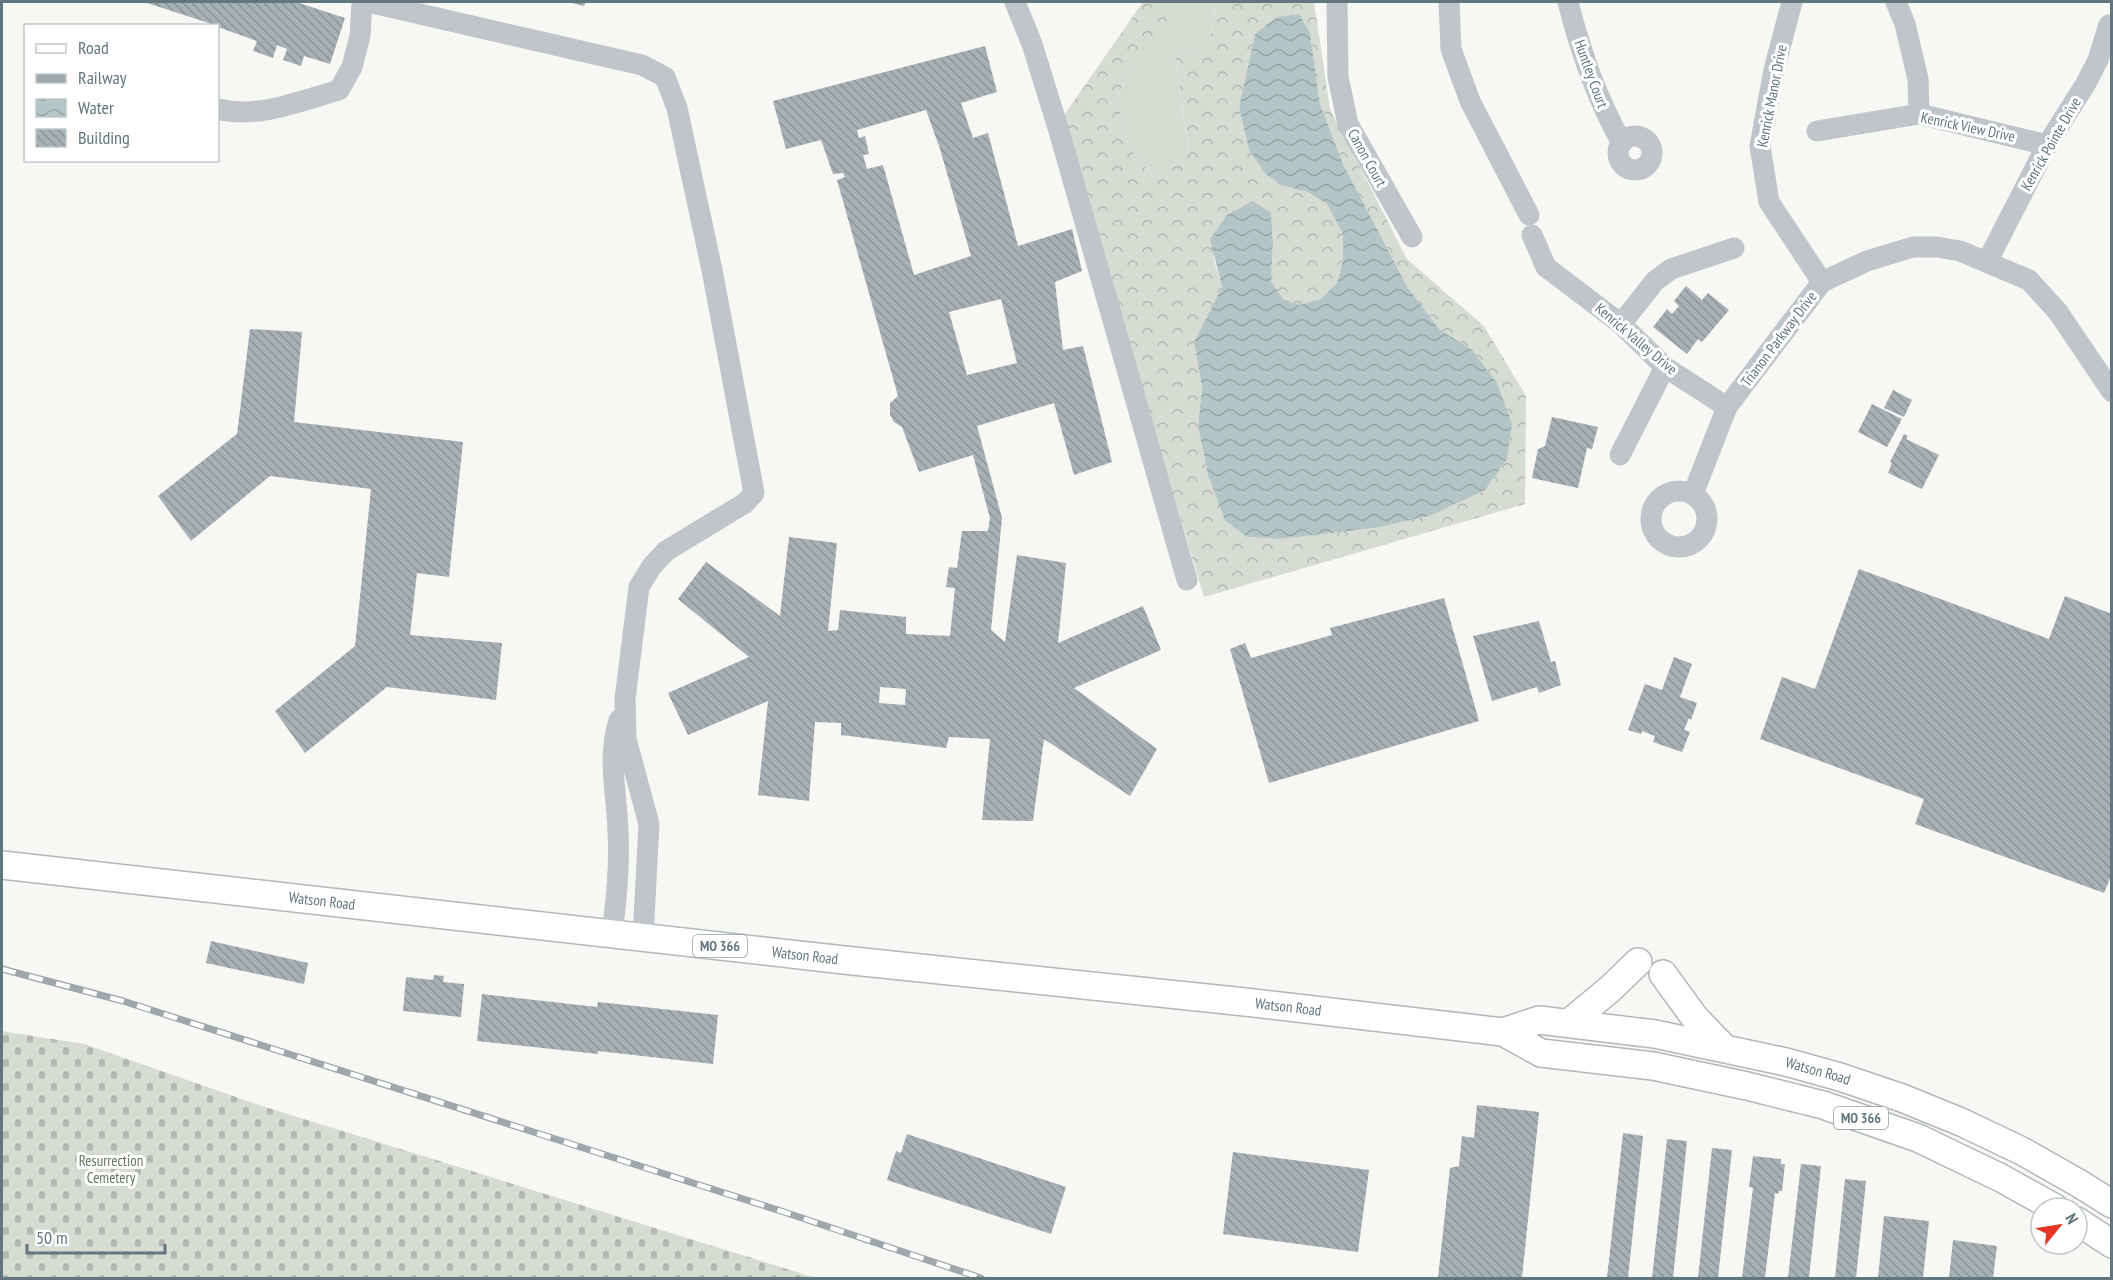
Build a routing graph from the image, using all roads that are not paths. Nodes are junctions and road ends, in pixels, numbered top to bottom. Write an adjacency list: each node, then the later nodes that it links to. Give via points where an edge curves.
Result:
1 (362, 2): 10 (street, via 360,36 352,68 339,90 250,113)
2 (368, 2): 26 (street, via 642,65 665,77 678,108 754,493 745,503 666,551 648,572 639,587)
3 (1015, 2): 25 (street, via 1059,131)
4 (1337, 2): 15 (street, Canon Court, via 1338,77 1348,124)
5 (1449, 2): 19 (street, Kenrick Valley Drive, via 1451,49 1470,101 1531,225 1546,267)
6 (1568, 2): 13 (street, Huntley Court, via 1606,115)
7 (1792, 2): 18 (street, Kenrick Manor Drive, via 1760,147 1768,202)
8 (1896, 2): 11 (street, via 1918,80)
9 (2109, 25): 14 (street, Kenrick Pointe Drive, via 2098,60)
10 (219, 109)
11 (1919, 114): 12 (street, Kenrick View Drive); 14 (street, Kenrick View Drive)
12 (1817, 131)
13 (1622, 143)
14 (2047, 145): 17 (street, Kenrick Pointe Drive)
15 (1412, 237)
16 (1734, 248): 19 (street, via 1671,269 1655,281)
17 (1987, 261): 18 (street, Trianon Parkway Drive, via 1960,251 1912,247 1867,261); 21 (street, Trianon Parkway Drive, via 2029,280 2058,312)
18 (1822, 282): 22 (street, Trianon Parkway Drive)
19 (1621, 324): 20 (street, Kenrick Valley Drive)
20 (1665, 367): 22 (street, Kenrick Valley Drive); 23 (street)
21 (2112, 392)
22 (1727, 407): 24 (street, Trianon Parkway Drive)
23 (1620, 455)
24 (1693, 494)
25 (1187, 580)
26 (626, 699): 28 (street, via 613,741 618,832); 29 (street, via 626,739 649,824)
27 (2, 865): 28 (main road, Watson Road / MO 366)
28 (612, 934): 29 (main road, Watson Road / MO 366)
29 (643, 938): 33 (main road, Watson Road / MO 366)
30 (1638, 962): 32 (main road)
31 (1663, 974): 34 (main road, via 1695,1018)
32 (1569, 1023): 33 (main road, Watson Road / MO 366, via 1539,1020); 34 (main road, Watson Road / MO 366)
33 (1503, 1032): 35 (main road, Watson Road / MO 366, via 1541,1053 1653,1066 1823,1105 1918,1138)
34 (1723, 1047): 36 (main road, Watson Road / MO 366, via 1840,1077 1912,1102 2022,1151)
35 (2033, 1196)
36 (2112, 1204)
37 (2089, 1229): 38 (main road)
38 (2112, 1244)

